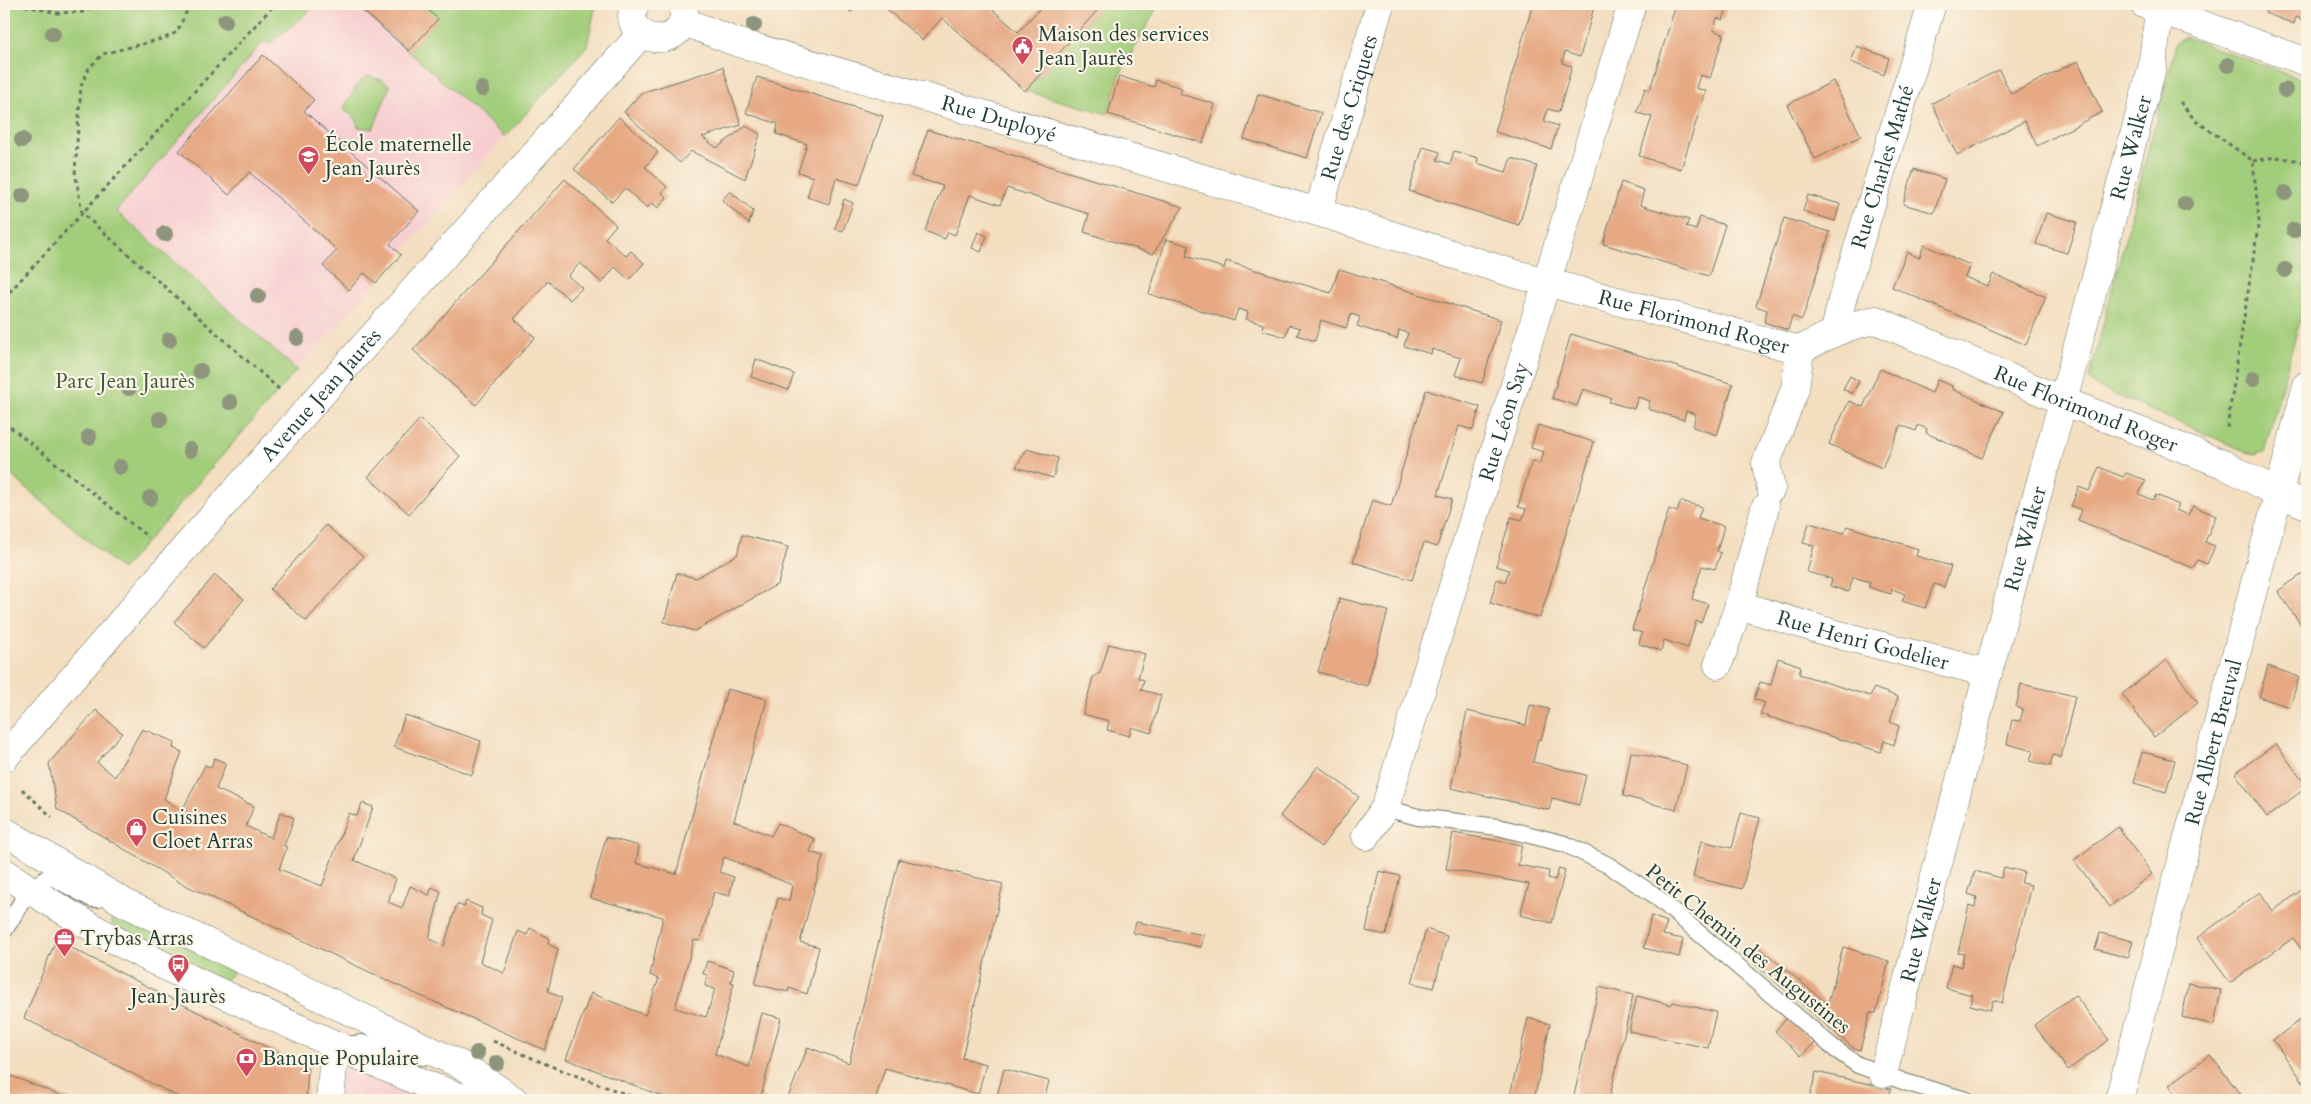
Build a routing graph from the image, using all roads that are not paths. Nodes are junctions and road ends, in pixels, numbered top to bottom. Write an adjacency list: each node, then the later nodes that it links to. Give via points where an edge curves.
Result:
1 (635, 4): 7 (street, via 632,15)
2 (1380, 4): 9 (street, Rue des Criquets)
3 (1632, 4): 10 (street, Rue Léon Say)
4 (1932, 4): 11 (street, Rue Charles Mathé)
5 (2154, 5): 8 (street); 14 (street, Rue Walker, via 2152,68)
6 (683, 12): 7 (street, via 674,35 649,38); 9 (street, Rue Duployé, via 733,41)
7 (642, 34): 20 (street, Avenue Jean Jaurès, via 306,410)
8 (2307, 62)
9 (1318, 212): 10 (street, Rue Florimond Roger)
10 (1546, 282): 12 (street, Rue Florimond Roger); 21 (street, Rue Léon Say)
11 (1835, 331): 12 (street, Rue Florimond Roger); 14 (street, Rue Florimond Roger, via 1876,320)
12 (1800, 350): 17 (street, via 1795,389 1766,463 1768,498)
13 (2307, 385): 15 (street, Rue Albert Breuval)
14 (2064, 401): 15 (street, Rue Florimond Roger, via 2223,464); 19 (street, Rue Walker)
15 (2278, 493): 16 (street, Rue Florimond Roger); 35 (street, Rue Albert Breuval)
16 (2307, 505)
17 (1739, 605): 18 (street); 19 (street, Rue Henri Godelier, via 1828,632)
18 (1718, 665)
19 (1988, 673): 30 (street, Rue Walker)
20 (4, 758)
21 (1385, 808): 23 (street, Rue Léon Say); 30 (lane, Petit Chemin des Augustines, via 1418,817 1498,827 1565,844 1608,865 1653,894 1836,1049 1858,1065)
22 (4, 831): 26 (street)
23 (1366, 836)
24 (4, 872): 25 (street)
25 (29, 890): 26 (lane, via 50,876 92,898); 27 (lane); 28 (street, via 118,941 236,1000)
26 (125, 903): 29 (street)
27 (4, 931)
28 (337, 1045): 29 (lane, via 362,1043); 31 (street); 32 (street, via 425,1086)
29 (465, 1067): 33 (street)
30 (1883, 1074): 34 (lane, Petit Chemin des Augustines)
31 (330, 1100)
32 (470, 1100)
33 (514, 1100)
34 (1966, 1100)
35 (2118, 1100)

